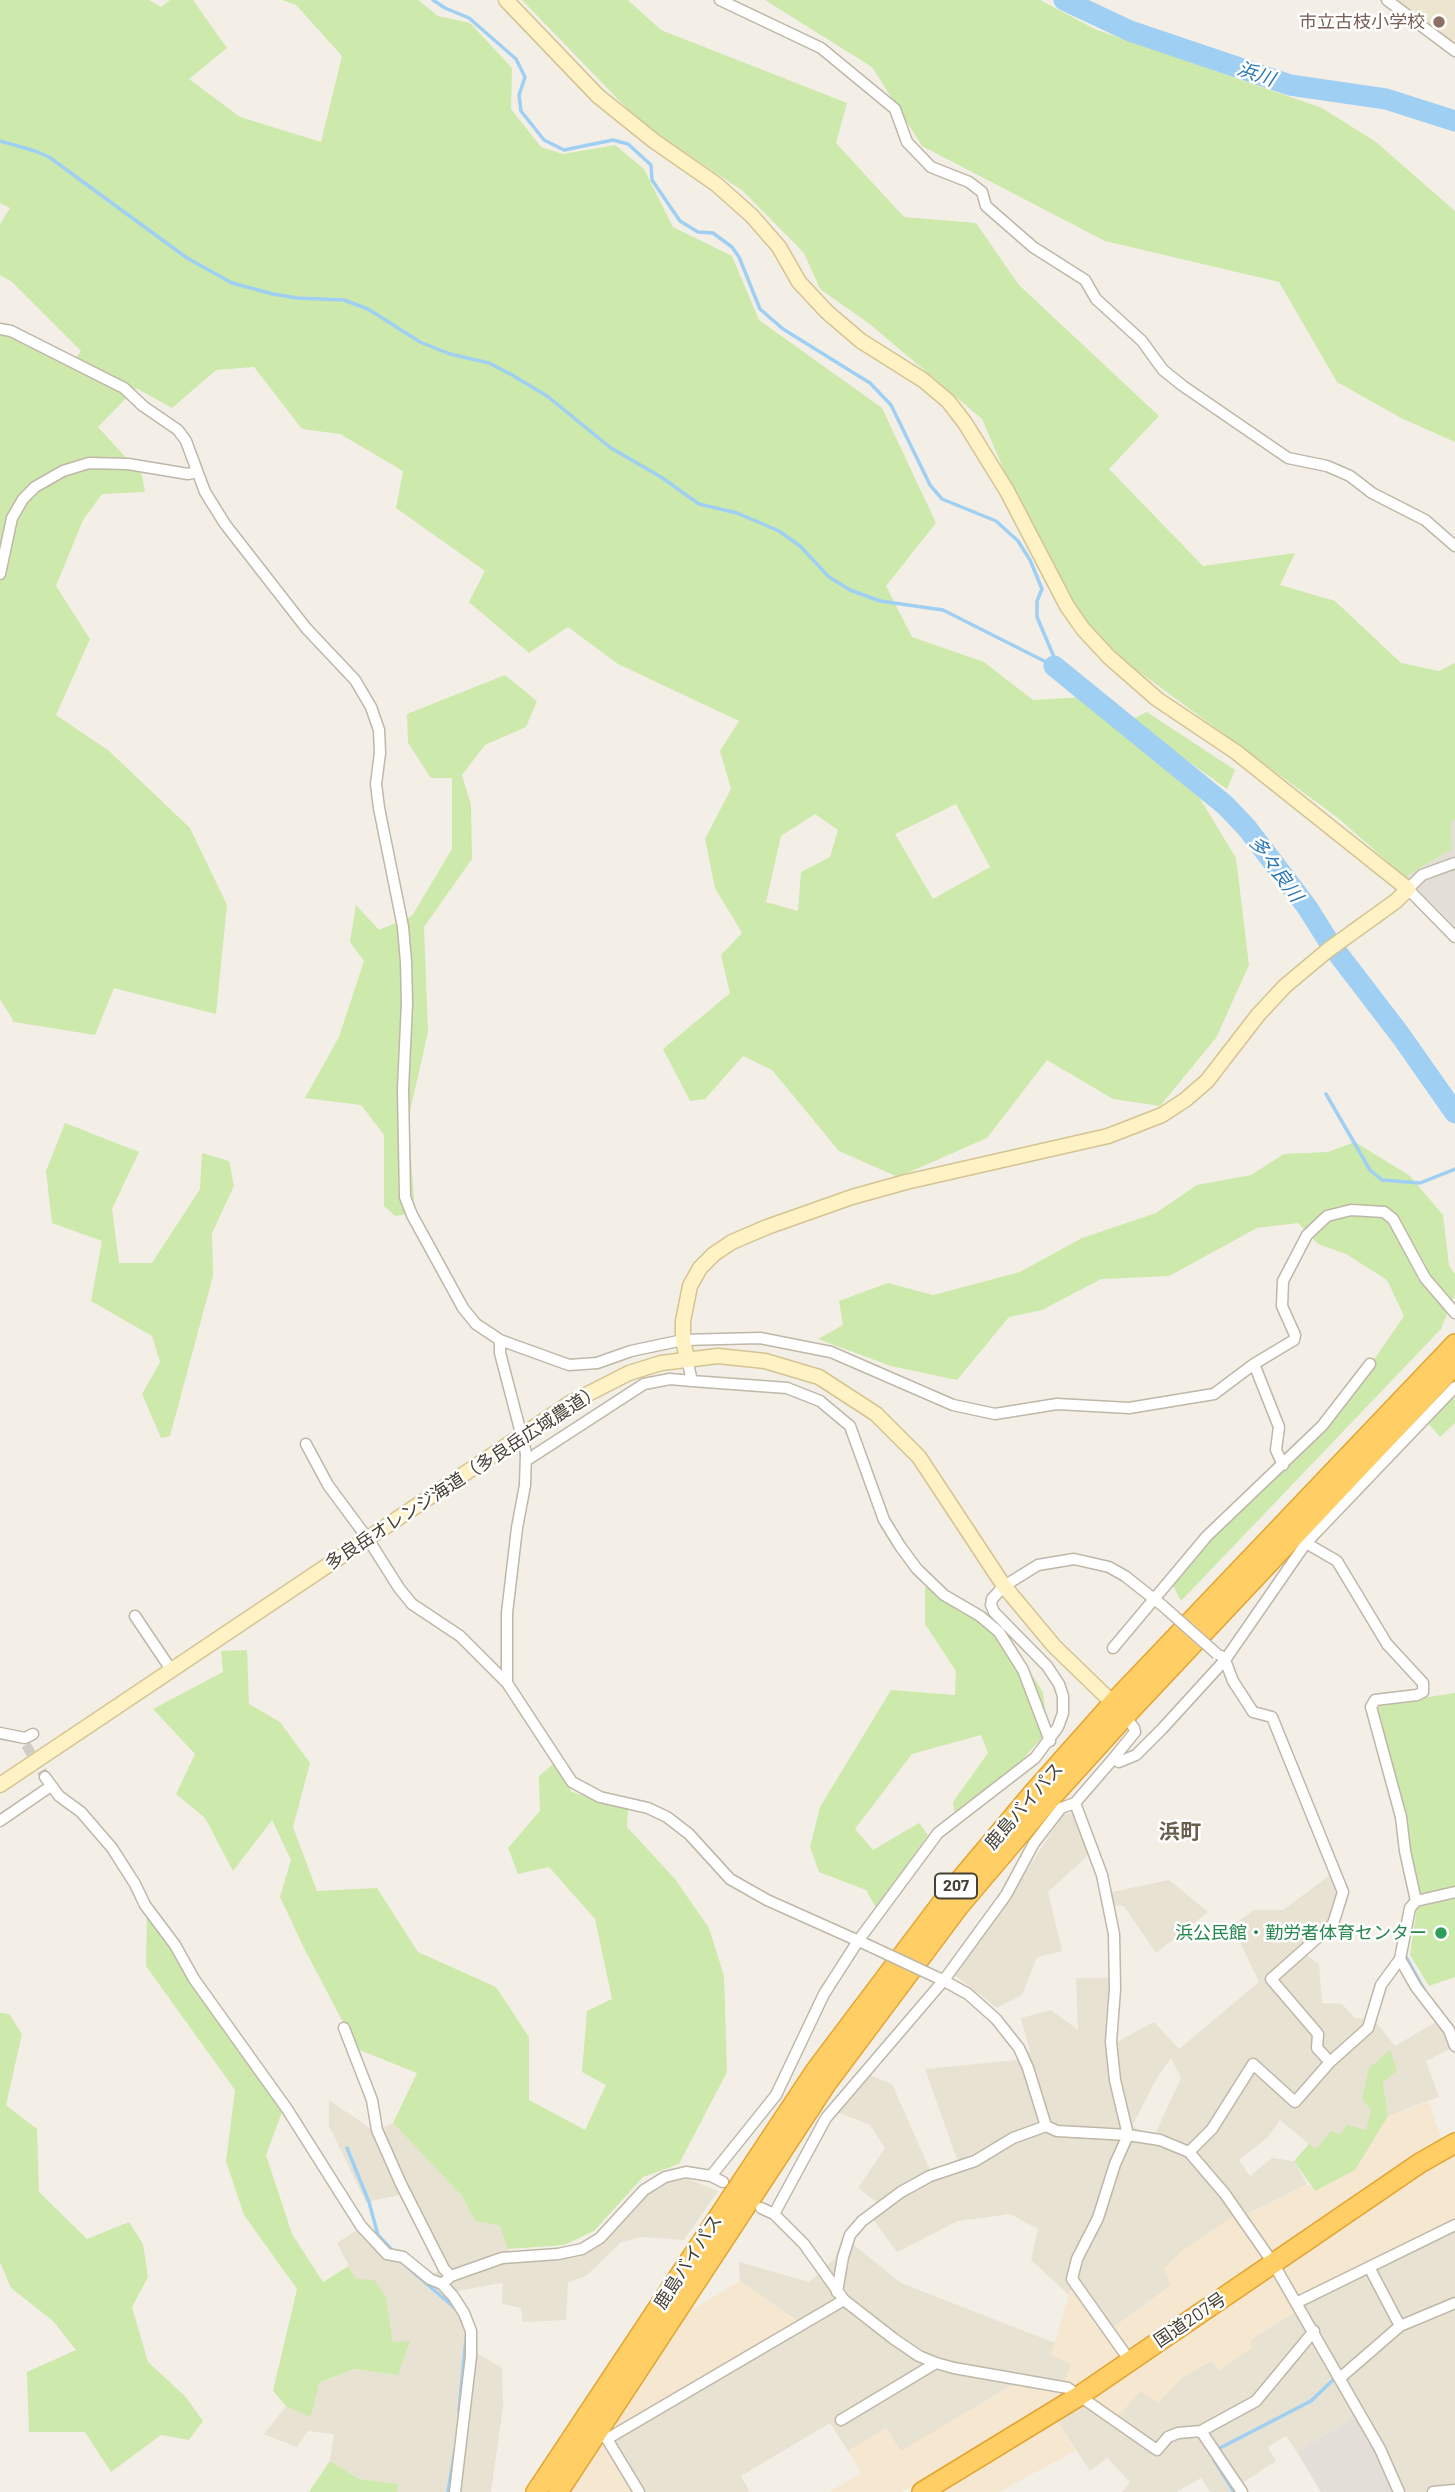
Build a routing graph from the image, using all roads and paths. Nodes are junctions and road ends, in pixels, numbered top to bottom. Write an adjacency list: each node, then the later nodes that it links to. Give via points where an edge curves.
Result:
1 (506, 0): 10 (street, via 598,96 752,216 779,247 799,282 827,312 948,401 1007,491 1067,606 1109,657 1157,699 1236,752)
2 (720, 0): 7 (street, via 821,48 895,109 907,142 931,167 969,182 982,192 986,206 1033,247 1085,280 1096,299 1183,386 1277,452 1350,477 1425,520)
3 (1387, 0): 4 (street)
4 (1455, 51)
5 (0, 329): 6 (street, via 124,388 178,429)
6 (197, 472): 8 (street, via 89,463 63,471 23,499 12,518); 13 (street, via 225,524 306,628 355,680 371,707 379,730 379,808 406,962 405,1197 463,1308 476,1324)
7 (1455, 546)
8 (0, 574)
9 (1455, 863): 10 (street, via 1422,875)
10 (1408, 889): 11 (street); 14 (street, via 1285,986 1208,1081 1162,1115 1108,1136 852,1197 732,1242 700,1268 690,1286)
11 (1455, 937)
12 (1455, 1313): 17 (street, via 1425,1278 1393,1219 1384,1212 1351,1210 1327,1216 1307,1235 1283,1281 1282,1306 1294,1340)
13 (500, 1340): 14 (street, via 569,1365 597,1363); 23 (street, bridge)
14 (683, 1340): 16 (street); 17 (street, via 760,1338 831,1352 953,1405 995,1414 1057,1404 1129,1408 1214,1394)
15 (1455, 1344): 34 (highway, 鹿島バイパス / 207)
16 (687, 1359): 20 (street); 25 (street, 多良岳オレンジ海道（多良岳広域農道）, via 629,1373 569,1403); 27 (street, 多良岳オレンジ海道（多良岳広域農道）, via 718,1356 765,1361 819,1377 876,1414 919,1457)
17 (1254, 1364): 24 (street, via 1279,1427 1276,1450)
18 (1370, 1364): 24 (street, via 1322,1426)
19 (1455, 1365): 34 (highway, 鹿島バイパス / 207)
20 (692, 1381): 23 (street, via 644,1384); 37 (street, via 787,1388 820,1401 850,1426 884,1520 900,1546 944,1594 999,1632 1023,1670)
21 (1455, 1387): 26 (street)
22 (306, 1444): 25 (street, via 328,1485)
23 (527, 1457): 33 (street, via 507,1613)
24 (1283, 1465): 28 (street, via 1208,1536)
25 (368, 1539): 32 (street, 多良岳オレンジ海道（多良岳広域農道）); 33 (street, via 412,1604 460,1636)
26 (1306, 1543): 31 (street); 43 (street, via 1338,1561 1387,1644 1423,1683 1423,1692 1417,1695 1375,1700 1371,1707 1401,1817)
27 (1004, 1587): 28 (street, via 1038,1565 1074,1559 1109,1567); 34 (street, 多良岳オレンジ海道（多良岳広域農道）, via 1054,1646); 37 (street, via 991,1605 1047,1666 1063,1696 1063,1713)
28 (1160, 1603): 30 (street); 31 (street, bridge)
29 (135, 1616): 32 (street)
30 (1113, 1648)
31 (1221, 1657): 38 (street, via 1136,1755 1119,1762); 49 (street, via 1253,1712 1272,1717 1343,1892 1334,1924 1271,1979 1318,2034 1317,2048)
32 (172, 1671): 39 (street, 多良岳オレンジ海道（多良岳広域農道）)
33 (508, 1683): 44 (street, via 572,1782 600,1797 667,1817 730,1879)
34 (1119, 1709): 38 (street, via 1135,1732); 73 (highway, 鹿島バイパス / 207, via 950,1892 824,2059)
35 (0, 1733): 36 (street)
36 (28, 1739)
37 (1050, 1741): 44 (street, via 1035,1758 938,1833)
38 (1113, 1759): 40 (street)
39 (0, 1785)
40 (1075, 1803): 46 (street, via 1061,1808 1034,1843 1006,1895); 51 (street, via 1102,1875 1114,1934 1111,2042)
41 (0, 1821): 62 (street, via 48,1781 81,1812 112,1848 145,1905 287,2109 361,2226 379,2249)
42 (1455, 1892): 43 (street)
43 (1416, 1901): 45 (street, via 1410,1908)
44 (858, 1941): 46 (street, bridge); 54 (street, via 824,1994 776,2095)
45 (1400, 1959): 48 (street); 49 (street, via 1381,1985 1368,2028)
46 (940, 1978): 50 (street, via 968,1994 996,2019 1019,2049); 57 (street, via 826,2118)
47 (344, 2028): 61 (street, via 372,2100 377,2130)
48 (1455, 2046)
49 (1330, 2062): 53 (street, via 1295,2102 1253,2064 1212,2129)
50 (1046, 2126): 51 (street, via 1057,2131); 63 (street, via 1013,2138 975,2161 930,2176 863,2221 850,2235 843,2257)
51 (1128, 2135): 53 (street); 68 (street, via 1072,2280)
52 (1455, 2143): 59 (highway, 国道207号)
53 (1189, 2151): 59 (street)
54 (711, 2176): 55 (street); 61 (street, via 686,2172 665,2177 644,2190 600,2238 582,2249 502,2258)
55 (723, 2182)
56 (761, 2208): 57 (street)
57 (774, 2214): 63 (street, via 804,2244)
58 (1455, 2225): 60 (street)
59 (1273, 2263): 64 (street); 68 (highway, 国道207号)
60 (1369, 2267): 64 (street); 66 (street)
61 (451, 2276): 62 (street)
62 (442, 2284): 76 (street, via 459,2304 471,2331)
63 (840, 2296): 69 (street, via 894,2339); 73 (street)
64 (1298, 2302): 67 (street)
65 (1455, 2303): 66 (street)
66 (1398, 2323): 70 (street)
67 (1314, 2331): 70 (street); 74 (street, via 1256,2401)
68 (1130, 2361): 71 (highway, 国道207号)
69 (936, 2363): 71 (street, via 1068,2388); 72 (street)
70 (1338, 2375): 82 (street)
71 (1079, 2396): 74 (street, via 1157,2450 1178,2432); 80 (highway, 国道207号)
72 (841, 2420)
73 (596, 2430): 77 (highway, 鹿島バイパス / 207); 78 (highway, 鹿島バイパス / 207); 79 (street)
74 (1201, 2431): 81 (street)
75 (1455, 2490): 83 (street)
76 (455, 2492)
77 (537, 2492)
78 (558, 2492)
79 (639, 2492)
80 (922, 2492)
81 (1242, 2492)
82 (1399, 2492)
83 (1433, 2492)

